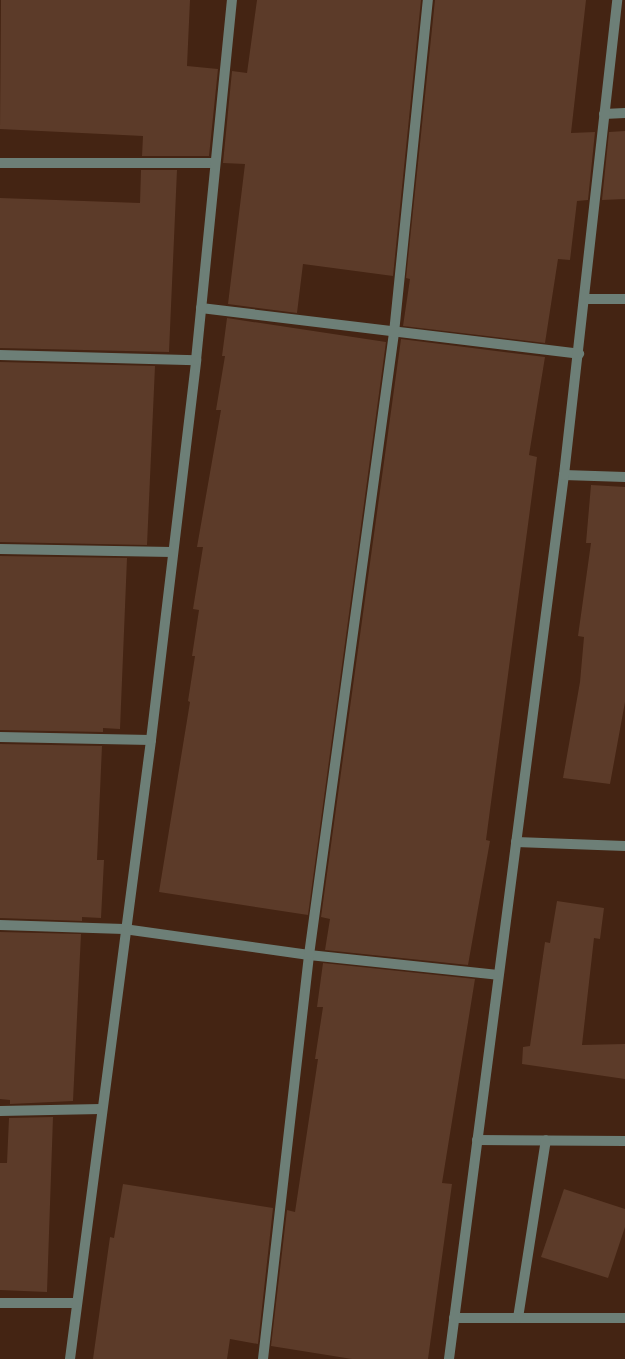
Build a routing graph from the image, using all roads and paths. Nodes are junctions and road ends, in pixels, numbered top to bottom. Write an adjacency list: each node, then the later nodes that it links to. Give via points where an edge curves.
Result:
1 (232, 0): 7 (street)
2 (428, 0): 11 (street)
3 (616, 0): 5 (street)
4 (625, 113): 5 (street)
5 (604, 114): 8 (street)
6 (0, 163): 7 (street)
7 (214, 163): 10 (street)
8 (584, 299): 9 (street); 12 (street)
9 (625, 299)
10 (201, 308): 11 (street); 14 (street)
11 (394, 333): 12 (street); 25 (street)
12 (579, 354): 15 (street)
13 (0, 355): 14 (street)
14 (196, 360): 18 (street)
15 (564, 475): 16 (street); 21 (street)
16 (625, 477)
17 (0, 549): 18 (street)
18 (172, 552): 20 (street)
19 (0, 736): 20 (street)
20 (151, 740): 24 (street)
21 (516, 842): 22 (street); 26 (street)
22 (625, 846)
23 (0, 925): 24 (street)
24 (124, 929): 25 (street); 27 (street)
25 (309, 955): 26 (street); 38 (street)
26 (498, 975): 29 (street)
27 (101, 1109): 28 (street); 33 (street)
28 (0, 1111)
29 (477, 1140): 30 (street); 34 (street)
30 (546, 1140): 31 (street); 35 (street)
31 (625, 1141)
32 (0, 1303): 33 (street)
33 (77, 1303): 37 (street)
34 (454, 1318): 35 (street); 39 (street)
35 (518, 1318): 36 (street)
36 (625, 1318)
37 (70, 1359)
38 (263, 1359)
39 (449, 1359)

